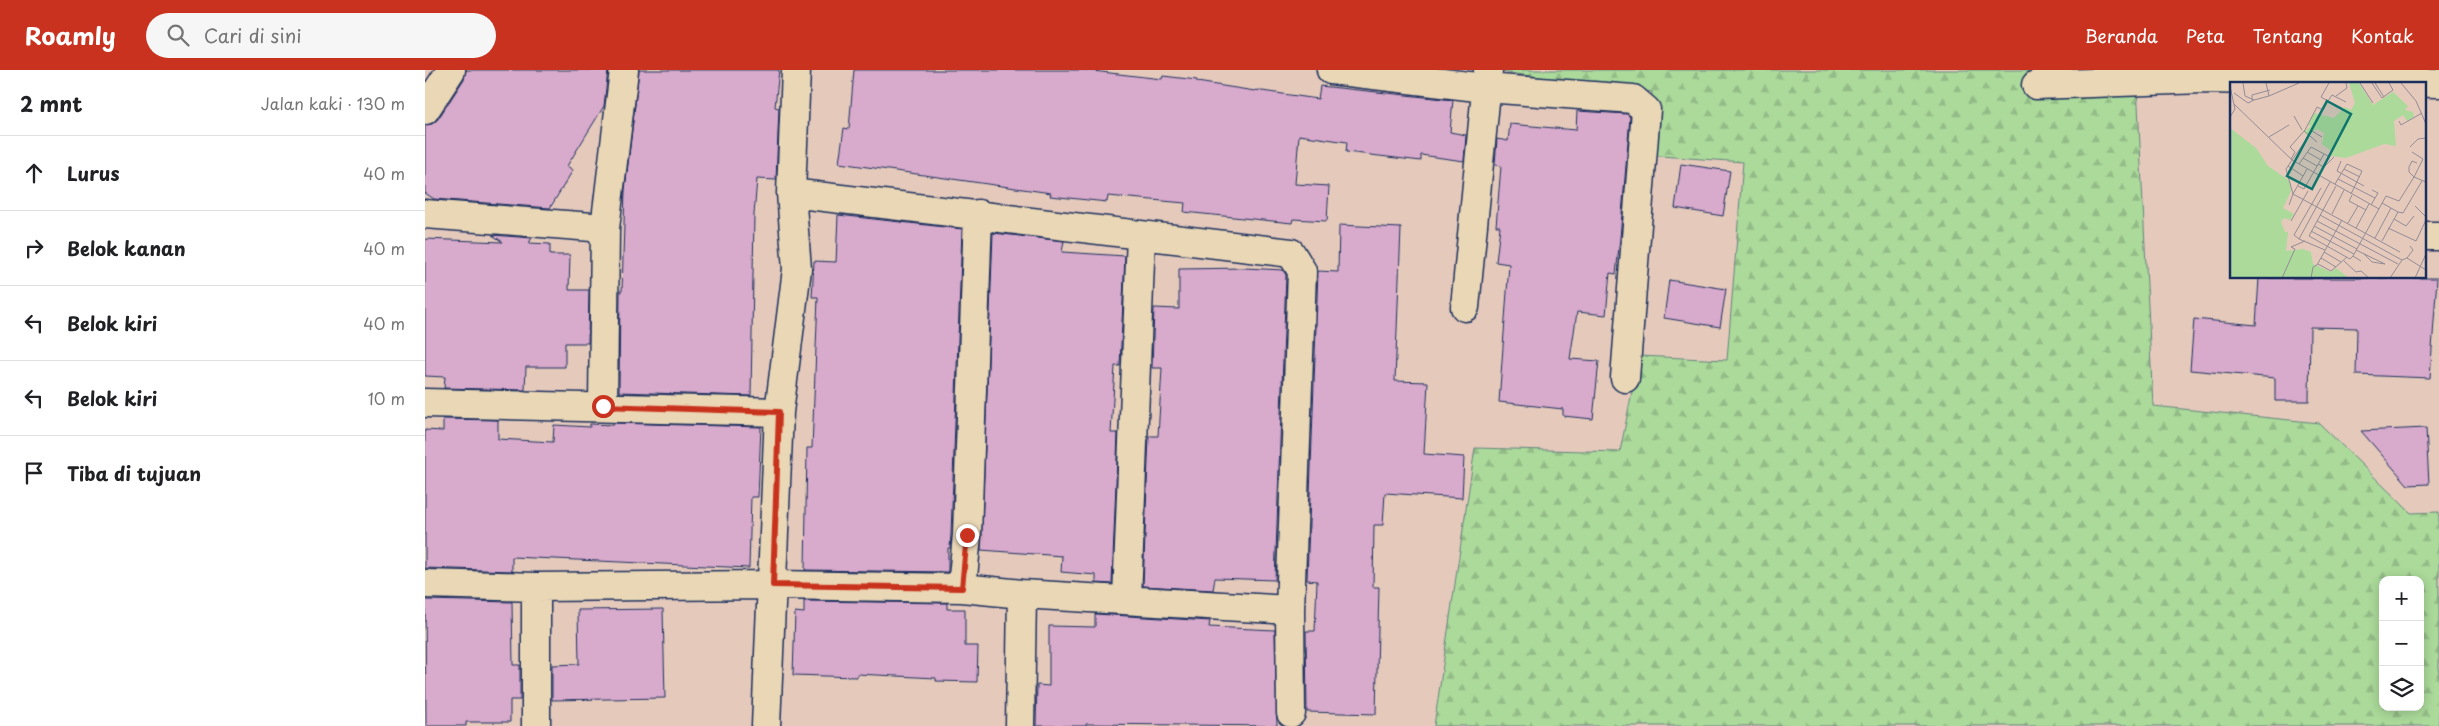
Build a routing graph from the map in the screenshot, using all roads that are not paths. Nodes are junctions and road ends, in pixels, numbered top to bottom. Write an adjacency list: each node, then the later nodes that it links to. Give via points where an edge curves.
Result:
1 (451, 70): 9 (street)
2 (624, 70): 13 (street)
3 (796, 70): 10 (street)
4 (1331, 70): 6 (street)
5 (2203, 75): 7 (street); 8 (street)
6 (1487, 79): 15 (street); 16 (street, via 1633,99 1647,110)
7 (2410, 82)
8 (2036, 86)
9 (425, 110)
10 (791, 193): 12 (street); 19 (street, via 797,269)
11 (425, 214): 13 (street)
12 (978, 214): 14 (street); 23 (street, via 967,535)
13 (605, 228): 18 (street)
14 (1141, 236): 25 (street); 26 (street, via 1291,253 1302,271)
15 (1465, 307)
16 (1625, 378)
17 (425, 403): 18 (street)
18 (603, 406): 19 (street)
19 (779, 412): 21 (street)
20 (425, 584): 22 (street)
21 (773, 585): 22 (street); 23 (street); 29 (street)
22 (536, 587): 28 (street)
23 (962, 588): 24 (street)
24 (1022, 594): 25 (street); 30 (street)
25 (1127, 599): 26 (street)
26 (1290, 610): 27 (street)
27 (1291, 713)
28 (536, 726)
29 (766, 726)
30 (1020, 726)

